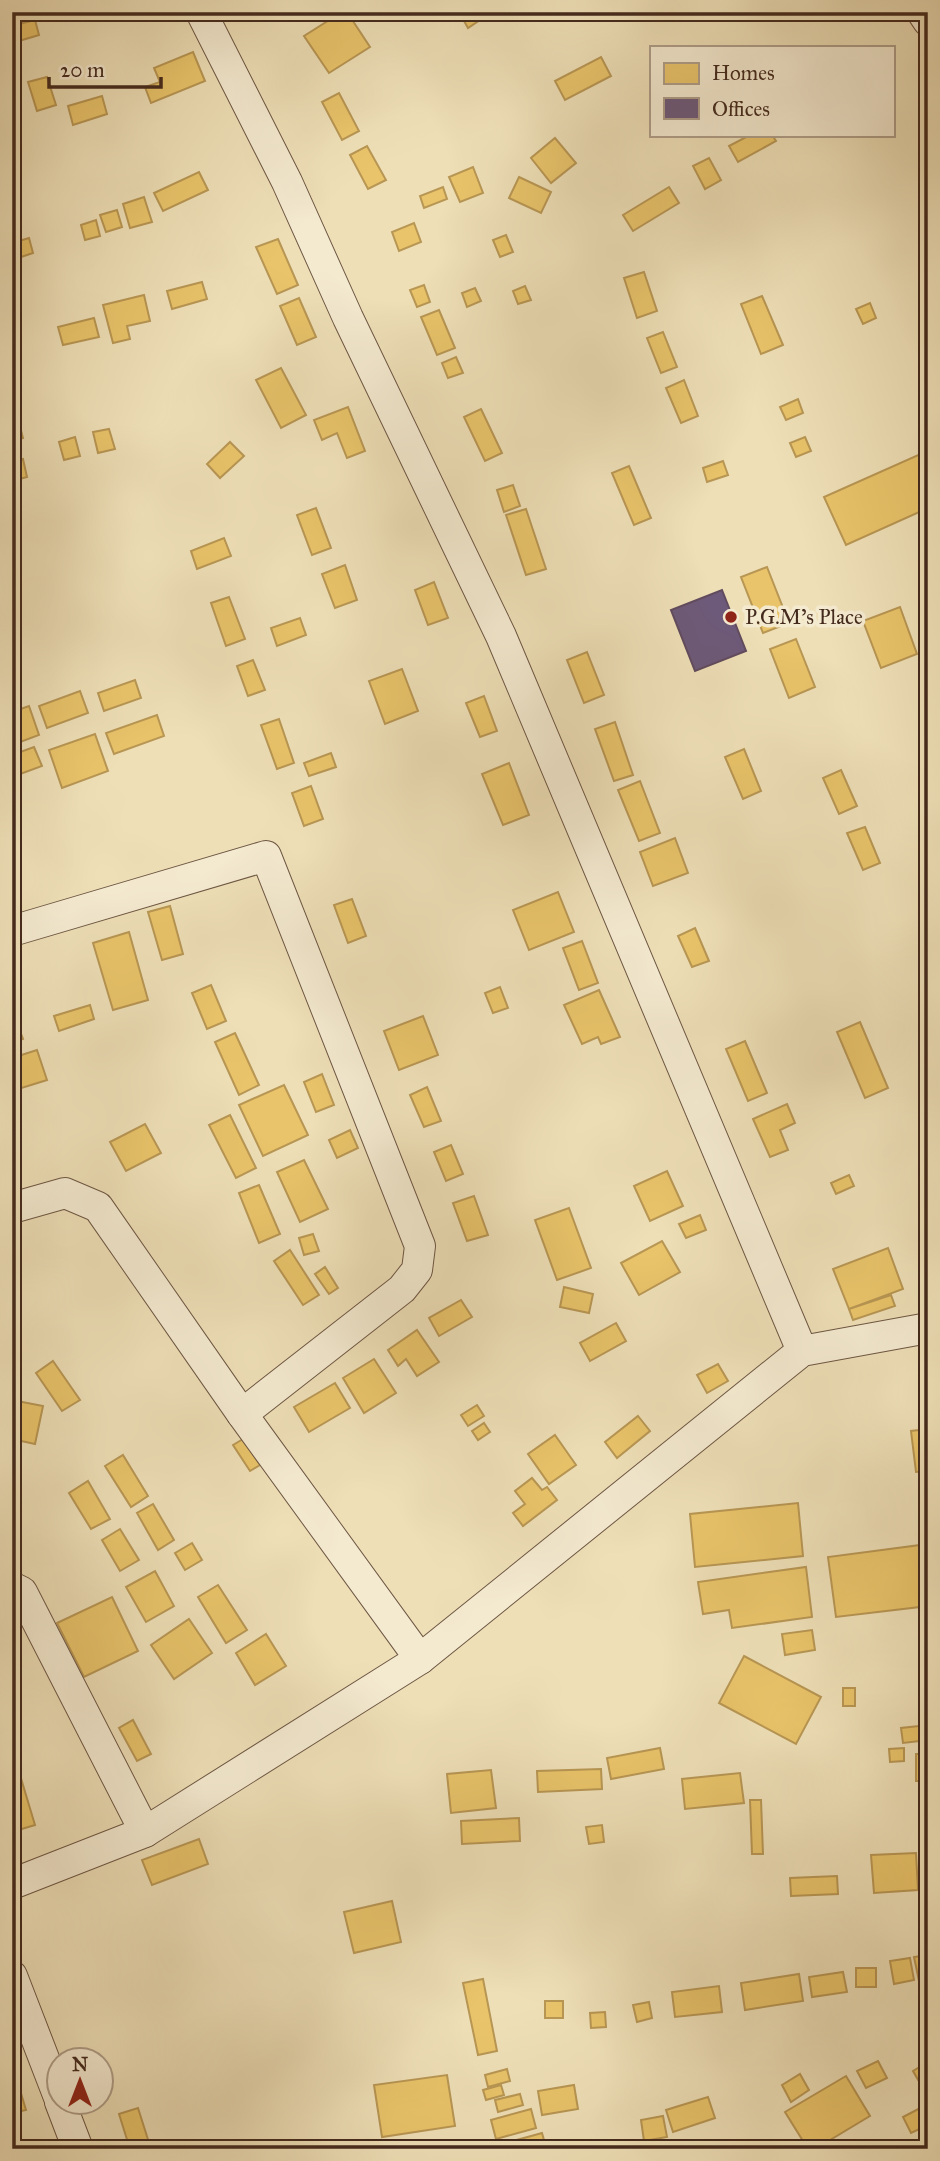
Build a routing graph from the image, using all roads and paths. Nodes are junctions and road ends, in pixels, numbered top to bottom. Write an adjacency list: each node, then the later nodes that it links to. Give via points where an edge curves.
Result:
1 (201, 12): 7 (street, via 287,182 501,636)
2 (922, 12): 3 (street)
3 (928, 21)
4 (12, 931): 8 (street, via 266,856 420,1247 417,1270 402,1289)
5 (12, 1208): 8 (street, via 65,1193 98,1207)
6 (928, 1328): 7 (street)
7 (802, 1351): 10 (street)
8 (242, 1414): 10 (street)
9 (12, 1587): 11 (street, via 22,1592)
10 (420, 1659): 11 (street)
11 (145, 1832): 12 (street)
12 (12, 1884)
13 (12, 1976): 14 (street)
14 (46, 2065)
15 (66, 2116): 16 (street)
16 (78, 2149)

